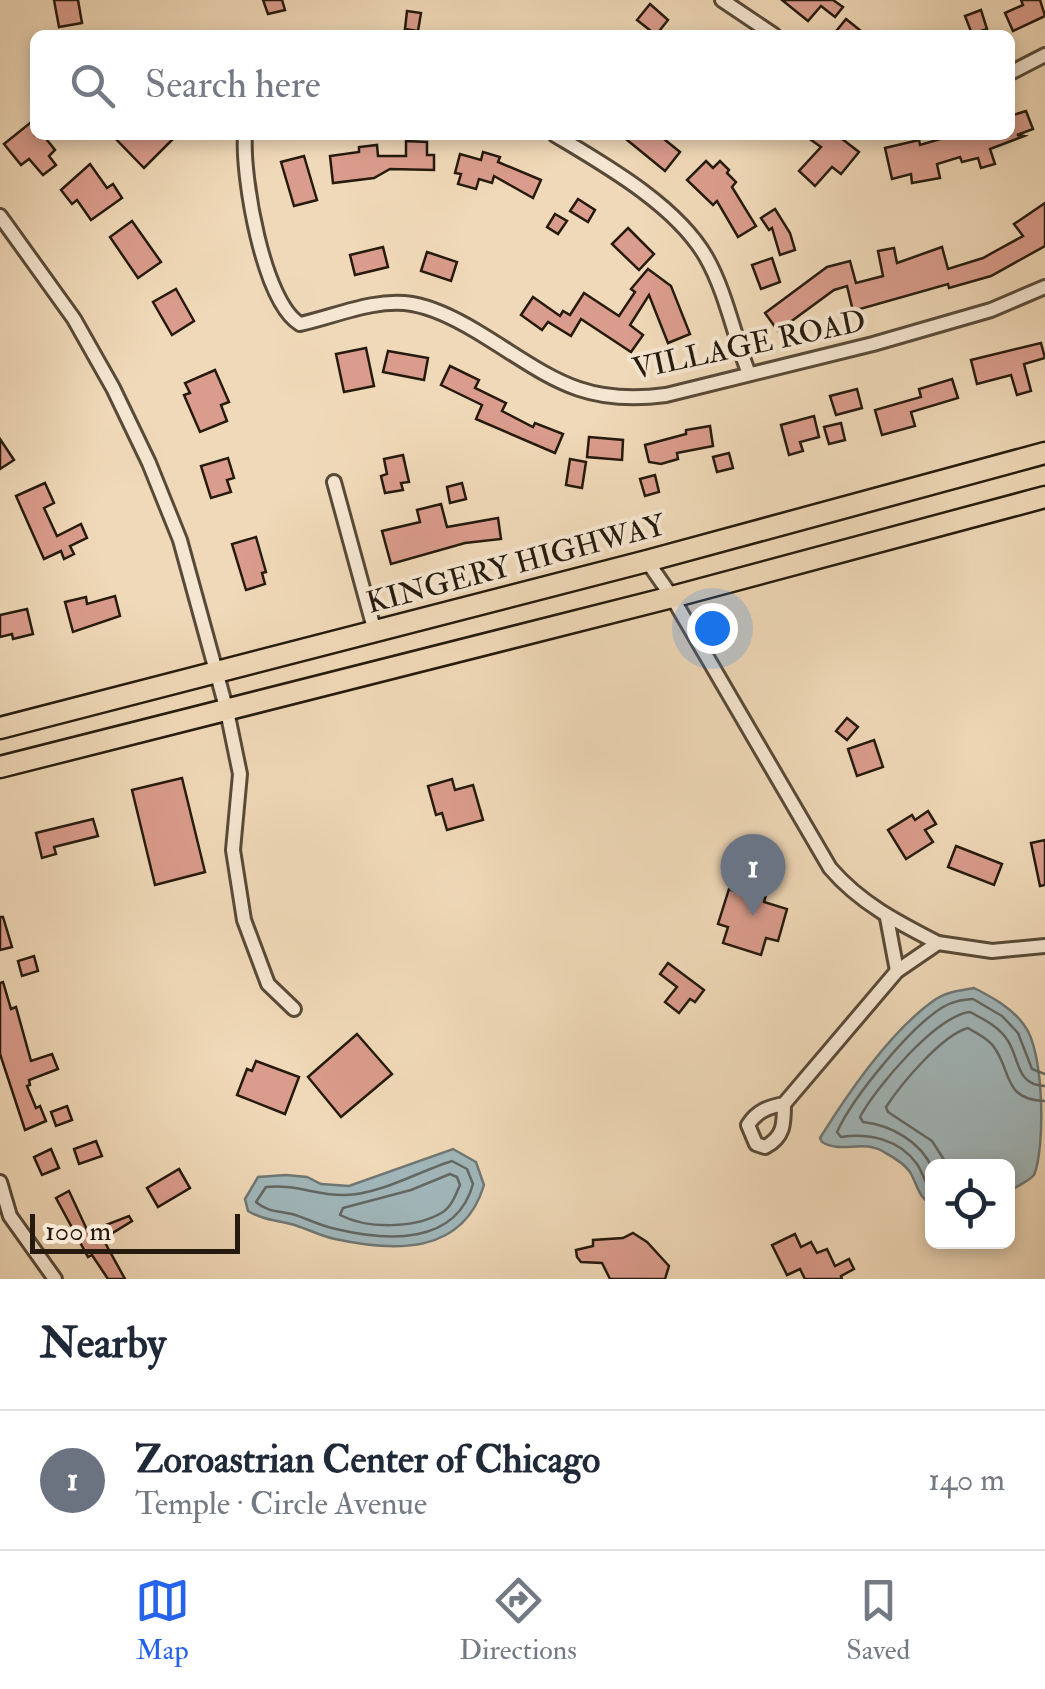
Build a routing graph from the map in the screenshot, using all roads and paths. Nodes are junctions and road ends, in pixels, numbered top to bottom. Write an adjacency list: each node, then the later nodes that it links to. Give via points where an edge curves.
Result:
1 (722, 0): 2 (street)
2 (767, 30)
3 (1045, 55): 4 (street)
4 (1015, 70)
5 (244, 140): 9 (street, VILLAGE ROAD, via 249,204 268,270 283,310 300,324 385,304 416,305 459,321 546,376 616,398 666,395)
6 (563, 140): 9 (street, via 612,170 693,238 722,293)
7 (0, 216): 16 (street, via 74,319 150,463 190,572)
8 (1045, 287): 9 (street, VILLAGE ROAD, via 991,310)
9 (749, 374)
10 (1045, 453): 13 (main road, KINGERY HIGHWAY)
11 (334, 482): 15 (street)
12 (1045, 497): 14 (main road)
13 (647, 560): 14 (street); 15 (main road, KINGERY HIGHWAY)
14 (672, 597): 17 (main road); 20 (street, via 820,853 856,895)
15 (376, 632): 16 (main road, KINGERY HIGHWAY)
16 (217, 674): 17 (street); 18 (main road, KINGERY HIGHWAY)
17 (227, 711): 19 (main road); 24 (street, via 240,774 233,850 244,920 268,984)
18 (0, 728)
19 (0, 768)
20 (888, 918): 21 (street); 23 (street)
21 (938, 943): 22 (street, via 992,951); 23 (street)
22 (1045, 946)
23 (898, 972): 25 (street)
24 (294, 1009)
25 (784, 1104)
26 (0, 1182): 27 (street)
27 (5, 1218): 28 (street)
28 (55, 1279)

